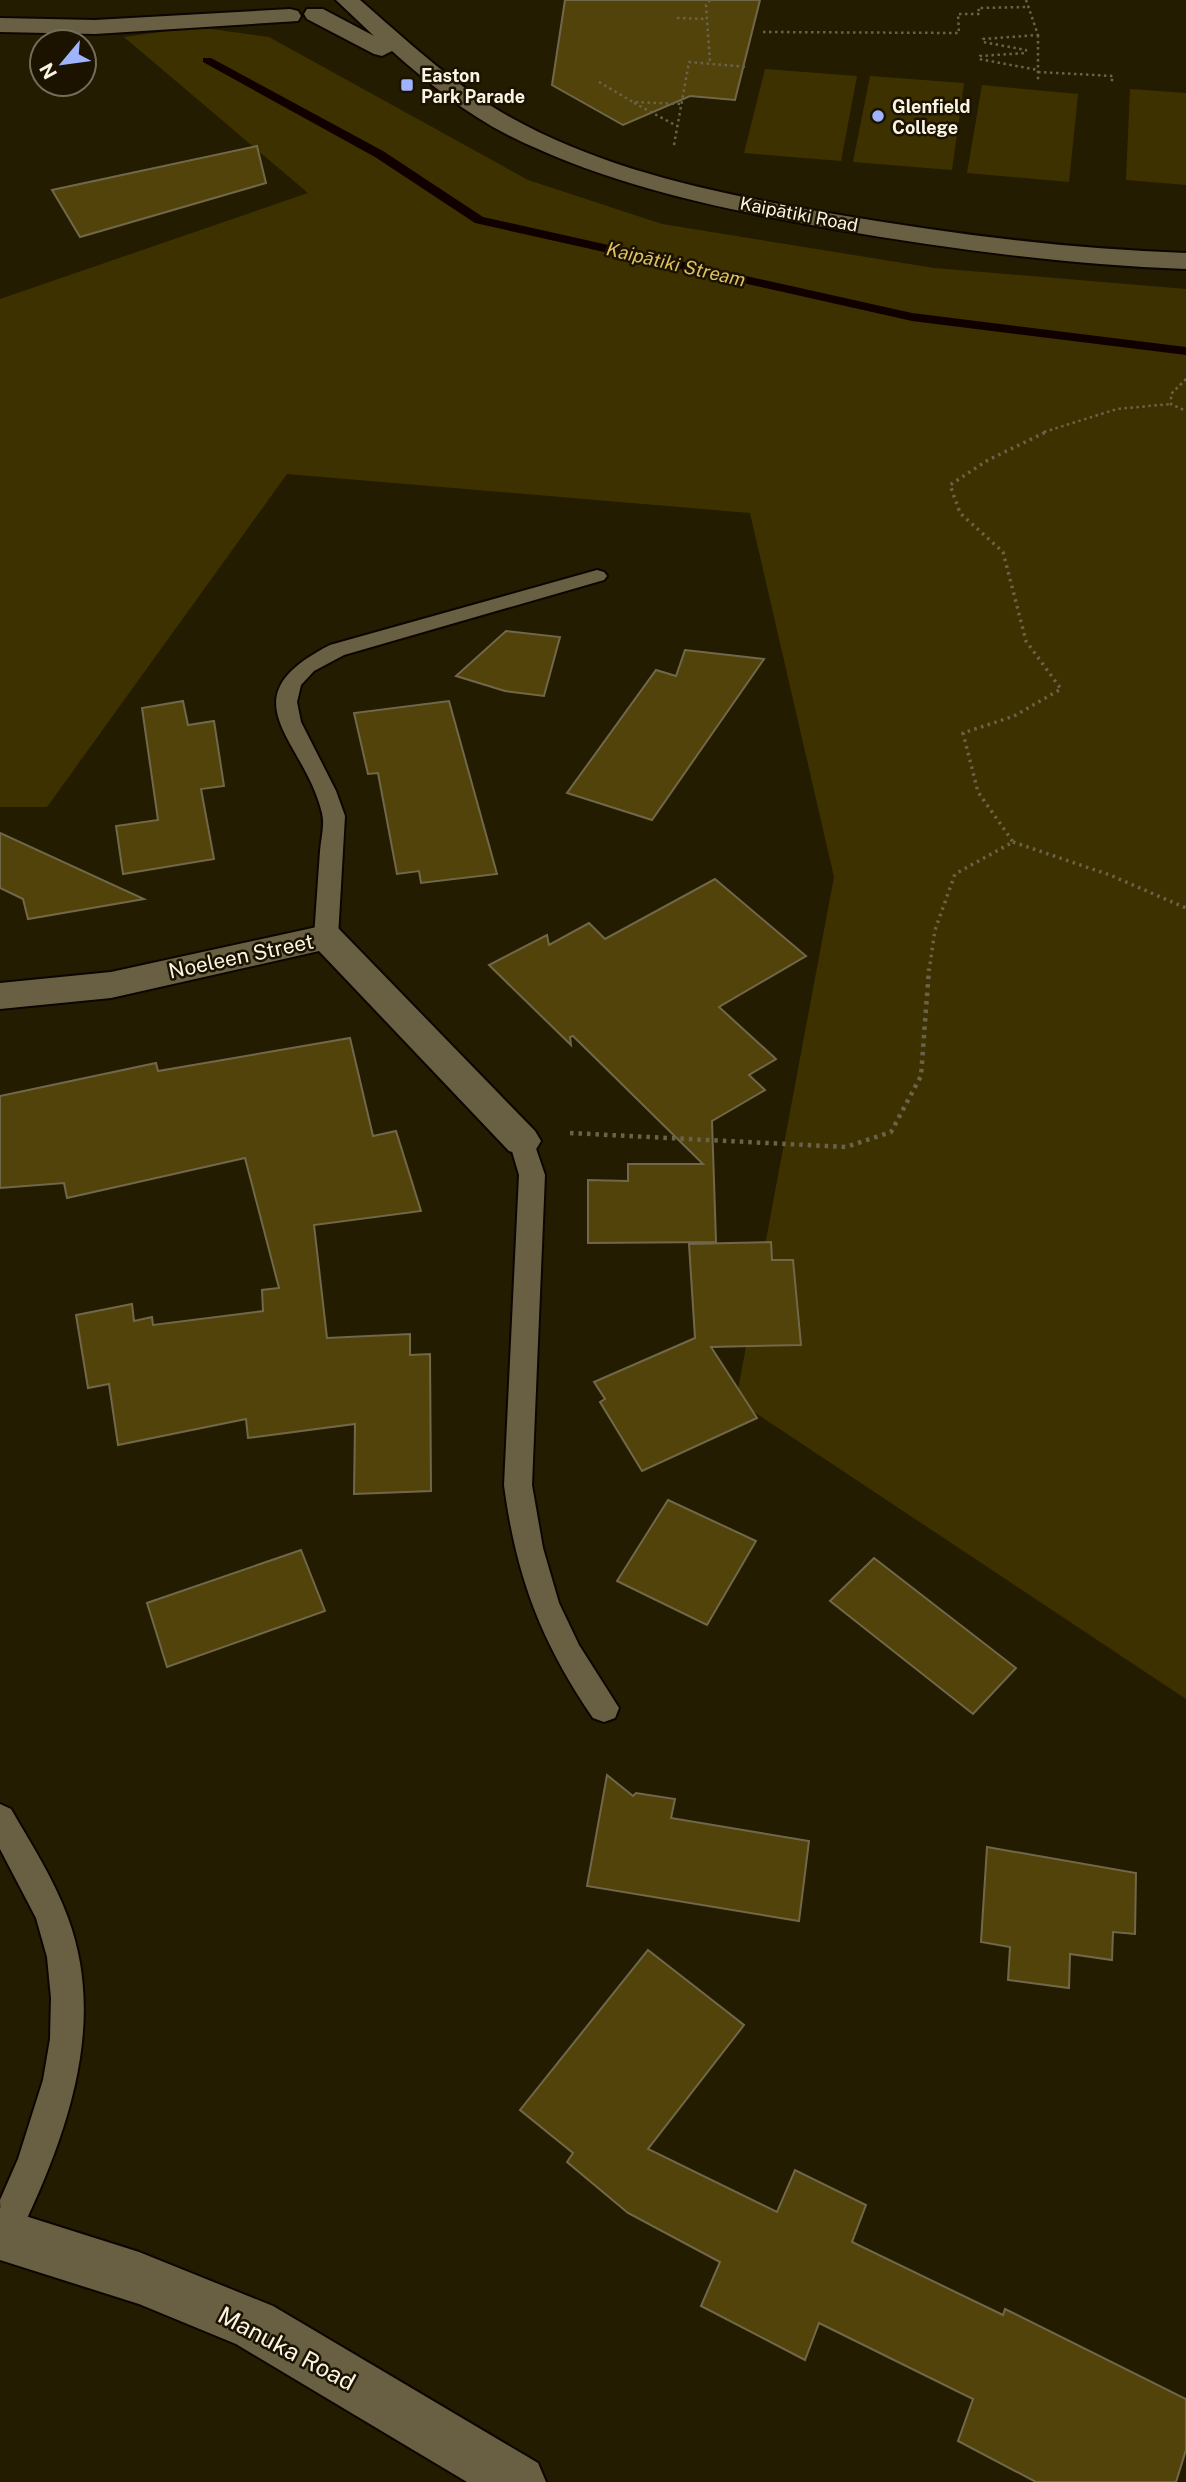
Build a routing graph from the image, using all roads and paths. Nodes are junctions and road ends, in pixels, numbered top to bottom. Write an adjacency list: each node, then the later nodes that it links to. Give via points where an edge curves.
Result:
1 (230, 0): 11 (main road)
2 (257, 0): 8 (main road, via 267,10)
3 (346, 0): 7 (main road); 18 (main road, Kaipātiki Road)
4 (710, 0): 10 (path)
5 (1026, 0): 6 (path)
6 (1028, 7): 13 (path, via 978,8 980,14 958,14 959,33); 14 (path)
7 (315, 14): 8 (main road); 18 (main road, Kaipātiki Road)
8 (290, 16): 11 (main road)
9 (677, 18): 10 (path)
10 (707, 19): 15 (path)
11 (133, 24): 12 (main road)
12 (0, 25)
13 (763, 32)
14 (1038, 35): 17 (path); 17 (path, via 983,38 983,42 1026,53 979,59)
15 (709, 63)
16 (747, 67): 23 (path, via 689,62)
17 (1038, 71): 20 (path); 21 (path, via 1113,76)
18 (437, 78): 26 (main road, Kaipātiki Road, via 477,107 555,149 659,185 935,239 1110,259)
19 (599, 82): 22 (path)
20 (1038, 82)
21 (1111, 83)
22 (633, 102): 23 (path); 24 (path)
23 (681, 104): 24 (path)
24 (677, 126): 25 (path)
25 (673, 153)
26 (1186, 261)
27 (1186, 379): 28 (path, via 1171,394)
28 (1171, 404): 29 (path); 31 (path, via 1117,409 1044,432 986,459 950,485 960,513 1003,552 1026,640 1060,689 1014,716 963,733 969,769 984,809)
29 (1186, 411)
30 (597, 576): 33 (lane, via 337,650 293,678 284,705 289,722 334,816)
31 (1013, 842): 32 (path); 35 (path, via 955,874 935,930 921,1076 891,1132 846,1147)
32 (1186, 908)
33 (326, 937): 34 (main road, Noeleen Street, via 111,985); 36 (main road, Noeleen Street)
34 (0, 996)
35 (559, 1133)
36 (522, 1141): 37 (lane, via 532,1175 518,1485 524,1533 535,1581 560,1640)
37 (604, 1708)
38 (0, 1819): 39 (lane, via 52,1919 63,1959 67,2008 64,2060 51,2118 31,2176)
39 (1, 2234): 40 (main road, Manuka Road, via 139,2278 254,2325)
40 (519, 2482)

